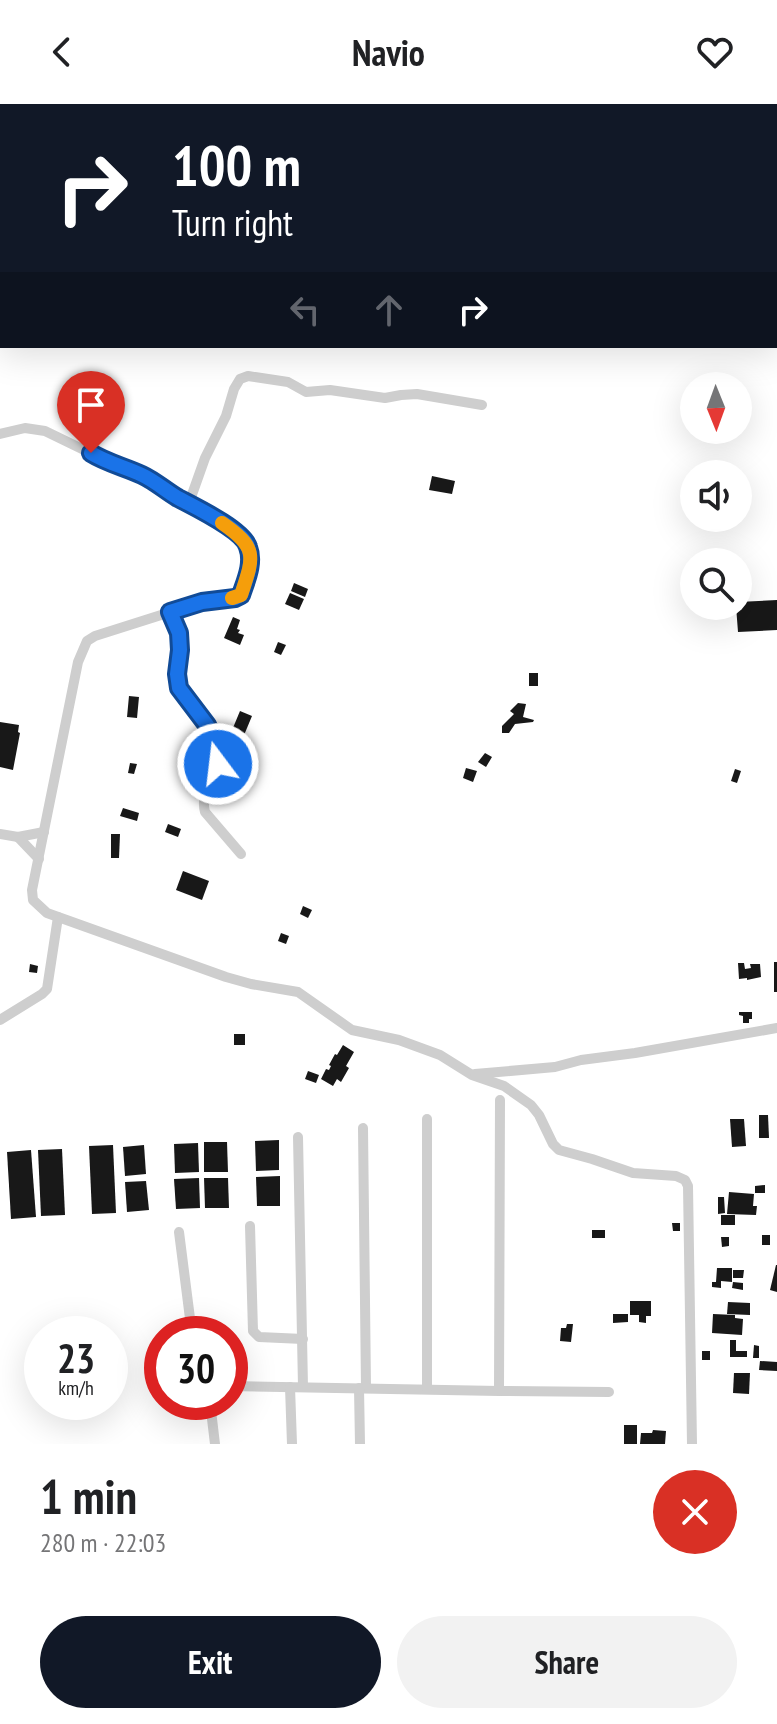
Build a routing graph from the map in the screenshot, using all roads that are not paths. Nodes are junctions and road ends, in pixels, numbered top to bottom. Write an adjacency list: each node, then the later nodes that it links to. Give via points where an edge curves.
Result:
1 (482, 405): 3 (street, via 417,394 376,398 303,391 288,382 248,376 234,389)
2 (0, 434): 3 (street, via 25,428 45,431 142,474)
3 (189, 503): 4 (street, via 242,537 248,545 249,567 238,597)
4 (170, 612): 5 (street, via 95,636 82,649); 8 (street, via 179,633 179,688 207,725 218,751 203,798 205,812)
5 (44, 832): 7 (street); 9 (street)
6 (0, 834): 7 (street)
7 (18, 837): 9 (street)
8 (241, 854)
9 (39, 859): 10 (street, via 33,900)
10 (58, 917): 11 (street, via 47,989); 13 (street, via 226,977 298,992 352,1030 440,1055)
11 (0, 1020)
12 (777, 1028): 13 (street, via 555,1067)
13 (472, 1075): 33 (street, via 504,1086 531,1105 559,1150 633,1173 685,1180)
14 (500, 1100): 27 (street)
15 (427, 1119): 26 (street)
16 (363, 1128): 25 (street)
17 (298, 1137): 21 (street)
18 (250, 1226): 21 (street, via 253,1331 259,1337)
19 (179, 1232): 20 (street)
20 (190, 1316)
21 (303, 1339): 24 (street)
22 (248, 1386): 23 (street)
23 (290, 1387): 24 (street); 31 (street)
24 (303, 1387): 25 (street)
25 (362, 1388): 26 (street); 32 (street)
26 (427, 1389): 27 (street)
27 (499, 1391): 28 (street)
28 (609, 1392)
29 (212, 1420): 30 (street)
30 (215, 1444)
31 (292, 1444)
32 (360, 1444)
33 (692, 1444)

